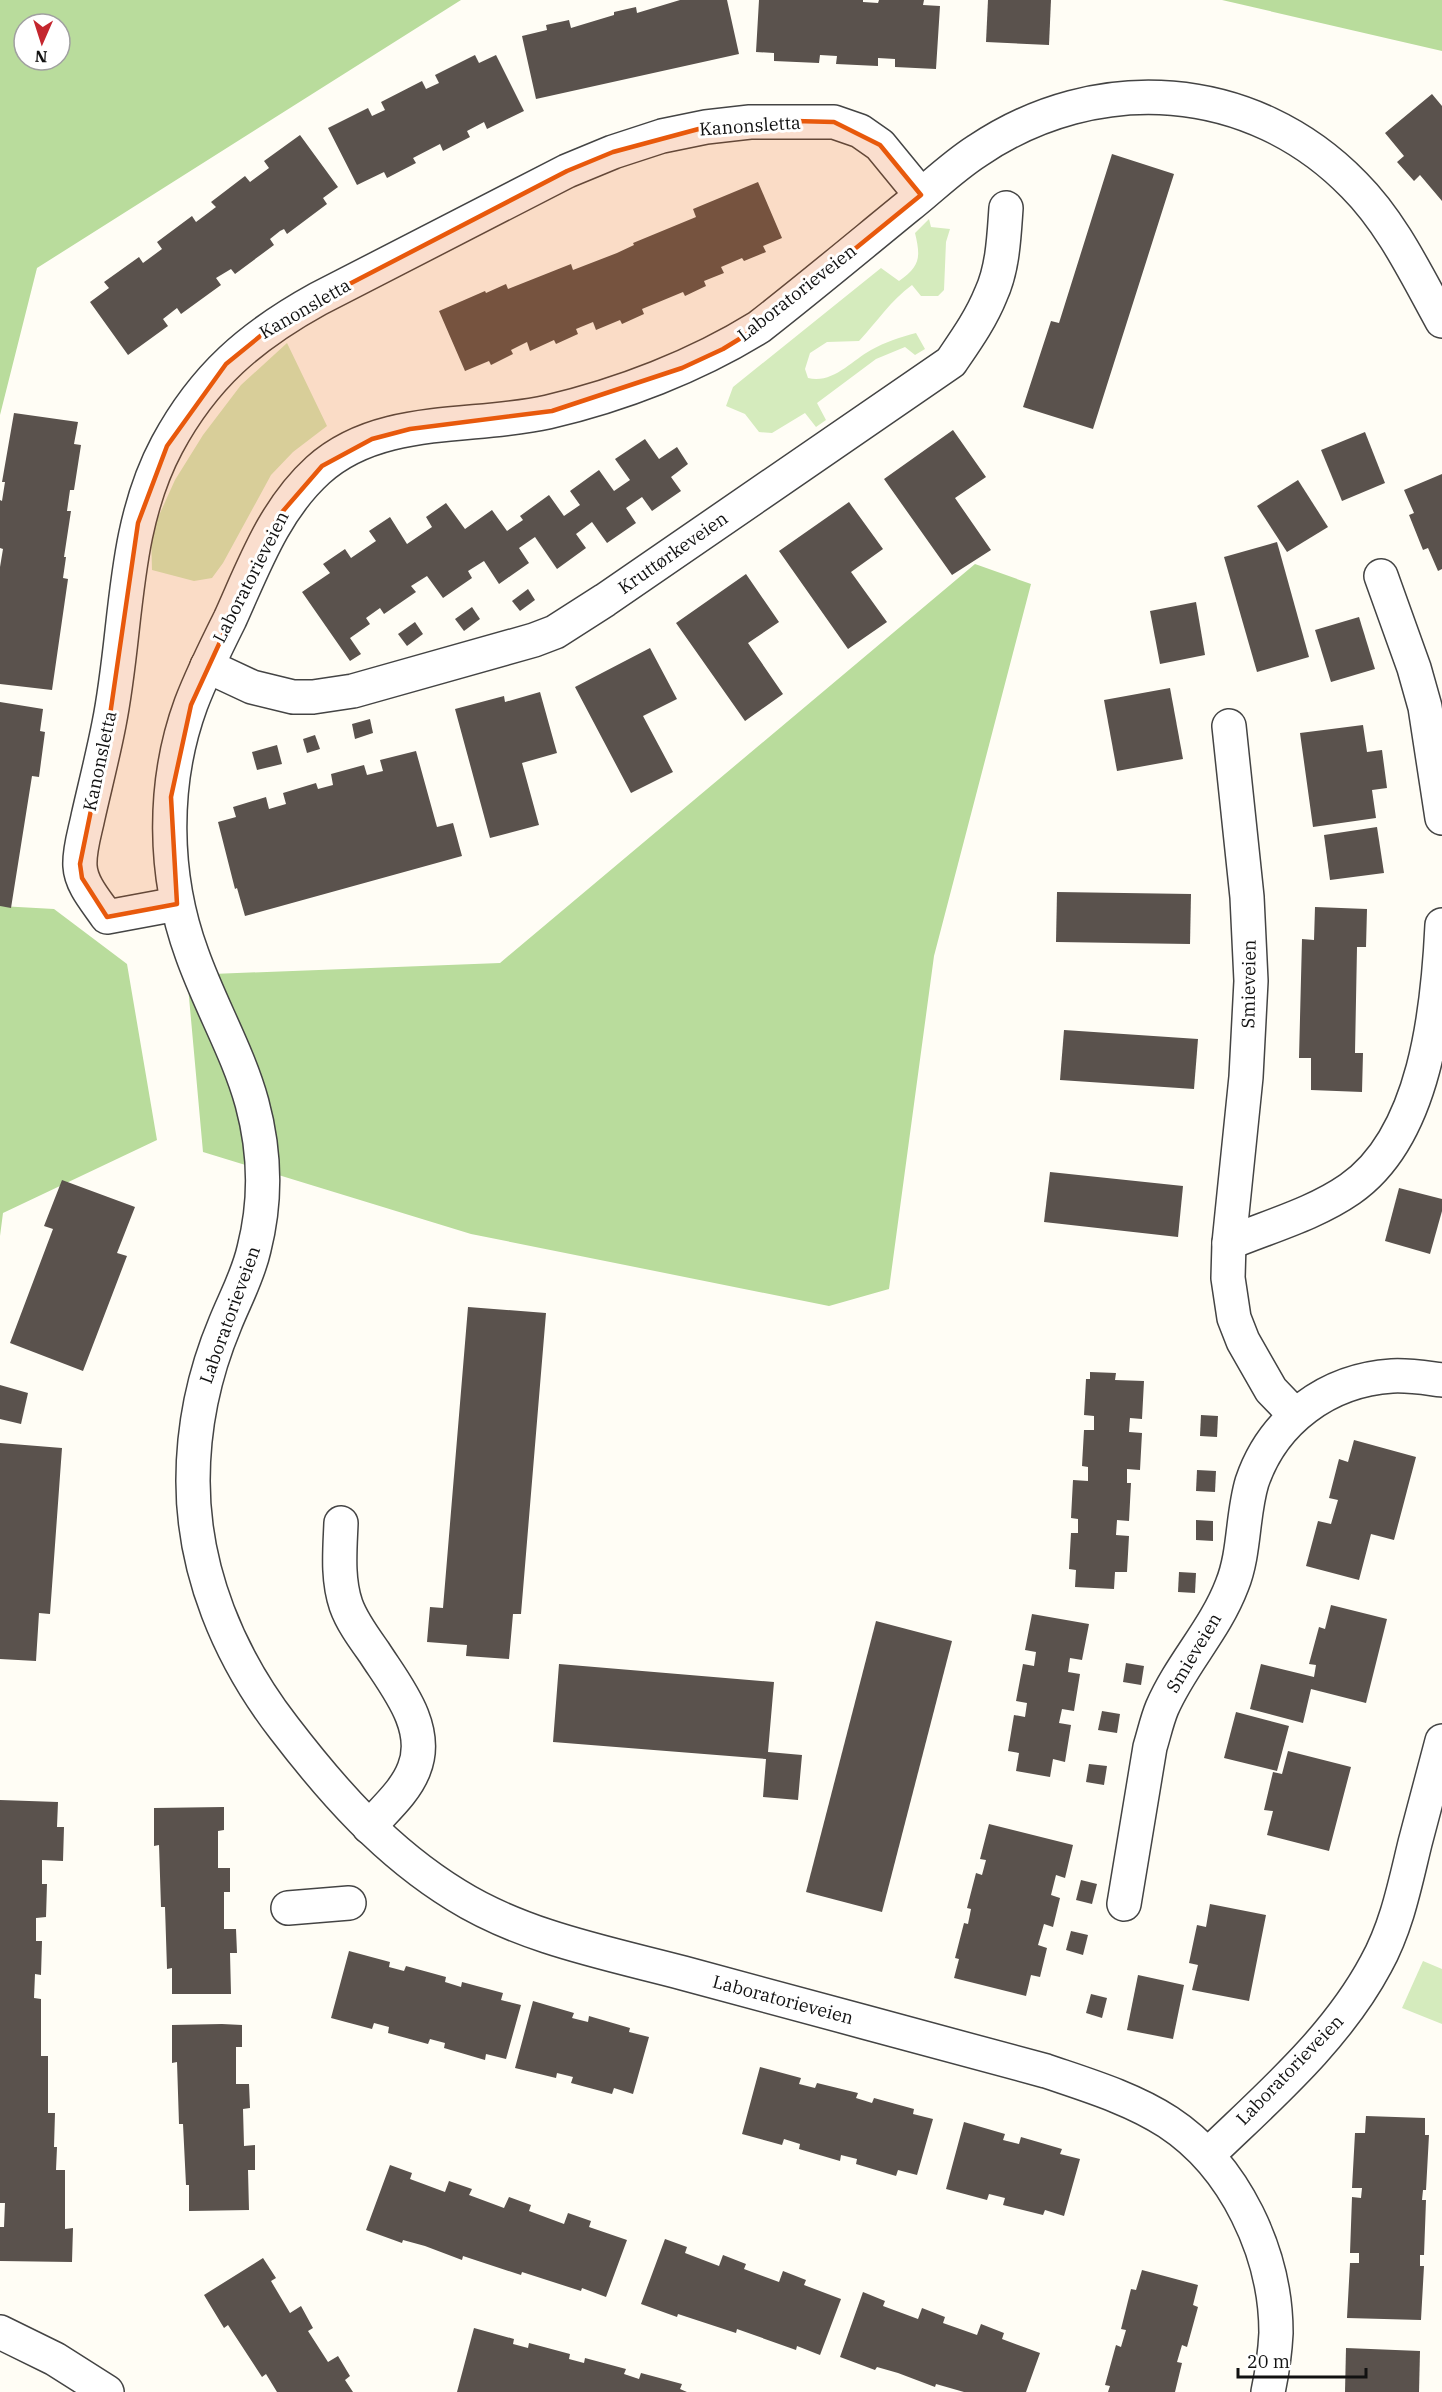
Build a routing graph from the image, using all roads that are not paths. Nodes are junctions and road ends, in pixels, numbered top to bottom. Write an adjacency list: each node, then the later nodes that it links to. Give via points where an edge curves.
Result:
1 (921, 195): 3 (street, Laboratorieveien, via 977,151 1017,128 1059,111 1100,100 1136,97 1171,98 1230,108 1278,127 1314,150 1353,184 1392,234); 5 (street, Laboratorieveien, via 759,327 682,368 552,411 410,429 372,439 322,466 277,518); 8 (street, Kanonsletta, via 880,145 860,131 834,122 750,122 662,136 567,171 318,299 280,320 226,364 204,389 167,446 138,524 130,556 109,722 80,864 82,878 107,917)
2 (1006, 208): 5 (street, Kruttørkeveien, via 1002,254 992,292 981,317 951,362 555,632 352,691 313,697 293,697 252,687)
3 (1442, 321)
4 (1381, 576): 7 (street, via 1425,707)
5 (207, 666): 8 (street, Laboratorieveien, via 174,765 171,837)
6 (1229, 726): 10 (street, Smieveien, via 1248,907 1251,981)
7 (1442, 818)
8 (177, 904): 16 (street, Laboratorieveien, via 190,948 241,1070 252,1104 262,1164 255,1248 200,1400 193,1483 201,1559 224,1629 246,1673 302,1751)
9 (1442, 925): 10 (street, via 1423,1070 1406,1117 1383,1156 1353,1188 1332,1201)
10 (1229, 1243): 12 (street, Smieveien, via 1228,1278 1234,1318 1267,1383)
11 (1442, 1380): 12 (street, Smieveien, via 1394,1376 1351,1383 1327,1393)
12 (1295, 1415): 18 (street, Smieveien, via 1271,1443 1252,1483 1233,1583 1162,1708 1150,1747)
13 (341, 1523): 16 (street, via 346,1607 406,1701 416,1728 418,1752 414,1769)
14 (1442, 1741): 15 (street, Laboratorieveien)
15 (1431, 1823): 20 (street, Laboratorieveien, via 1390,1935 1357,1997 1308,2056)
16 (369, 1827): 20 (street, Laboratorieveien, via 404,1860 434,1881 513,1924 595,1950 1046,2071 1141,2107 1168,2122)
17 (349, 1903): 19 (street)
18 (1124, 1904)
19 (288, 1908)
20 (1208, 2155): 23 (street, Laboratorieveien, via 1238,2197 1266,2269 1276,2332)
21 (0, 2332): 22 (street, via 55,2359)
22 (107, 2392)
23 (1268, 2392)

